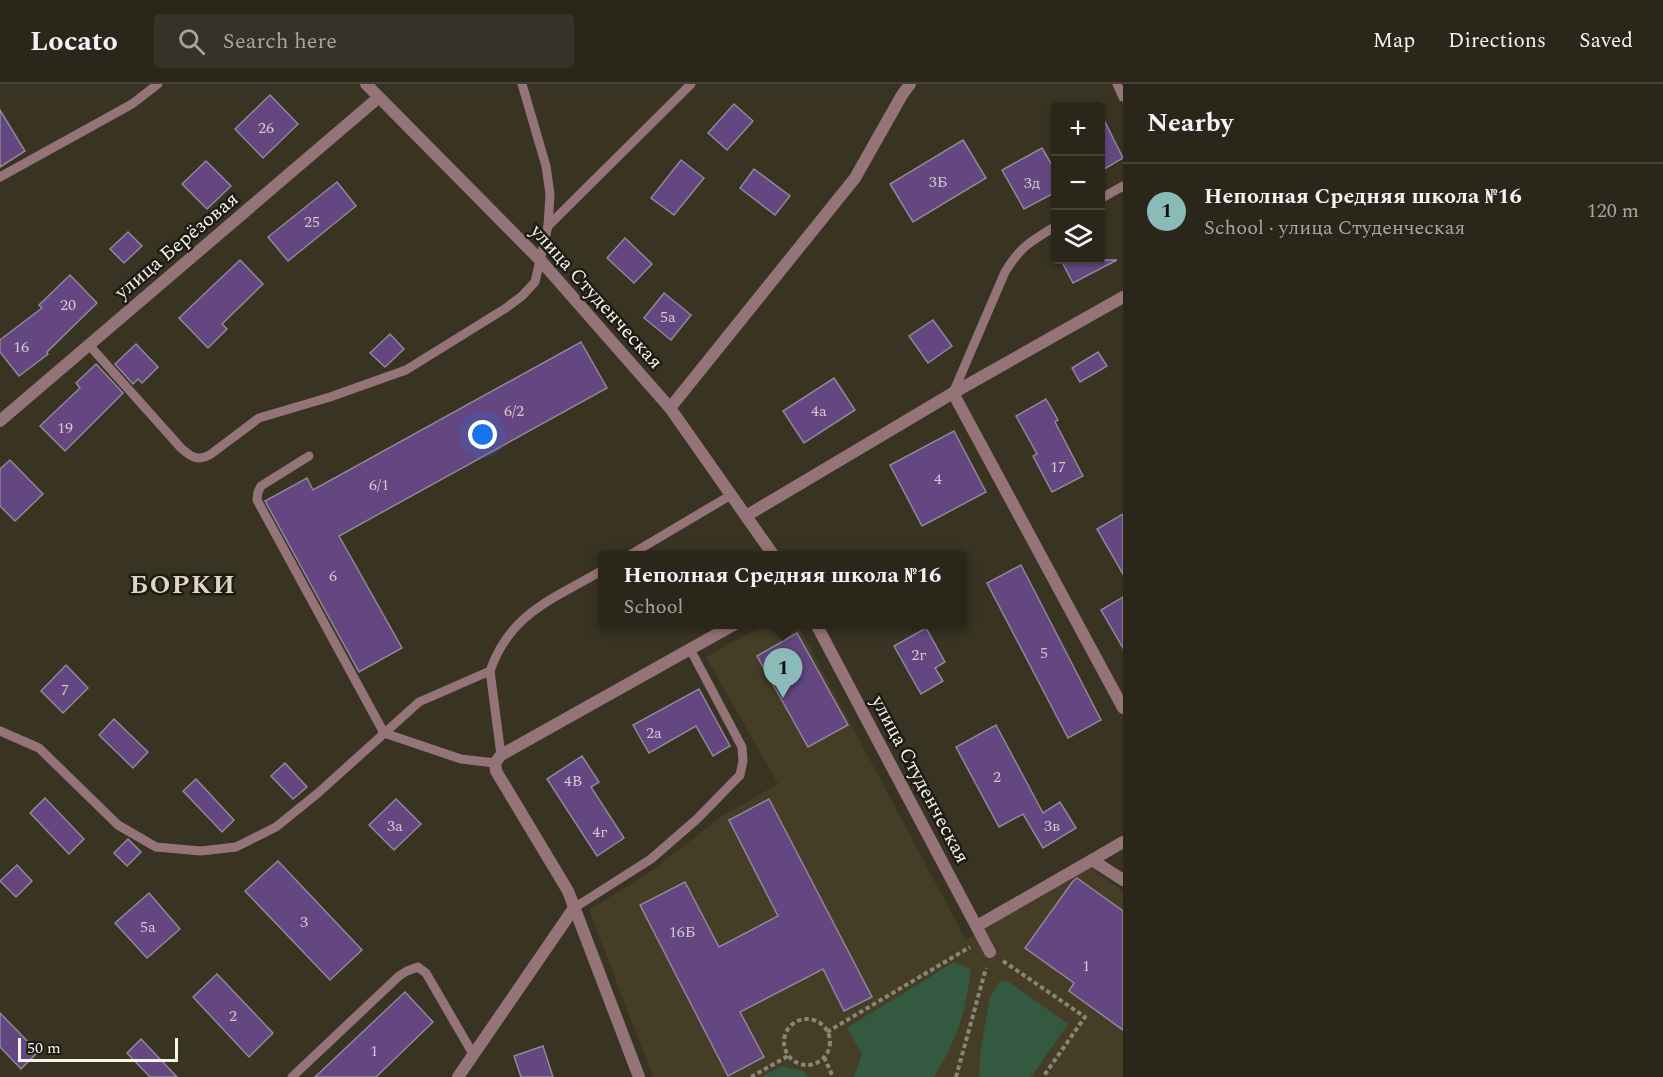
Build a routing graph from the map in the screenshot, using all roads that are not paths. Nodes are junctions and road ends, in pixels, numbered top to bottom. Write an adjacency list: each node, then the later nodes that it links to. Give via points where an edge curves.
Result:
1 (158, 84): 9 (lane, via 132,104)
2 (366, 84): 8 (street, улица Студенческая)
3 (522, 84): 12 (lane, via 546,166 550,194)
4 (691, 84): 12 (lane)
5 (910, 84): 18 (street, via 855,178)
6 (1117, 84): 7 (lane)
7 (1123, 97)
8 (378, 98): 14 (street, улица Студенческая); 16 (street, улица Берёзовая)
9 (0, 177)
10 (1123, 186): 11 (lane)
11 (1105, 197)
12 (548, 226): 14 (lane)
13 (1051, 229): 17 (lane, via 1026,243 1008,266)
14 (541, 261): 16 (lane, via 535,282 522,296 406,370 259,418 204,459 196,459 181,447); 18 (street, улица Студенческая)
15 (1123, 297): 17 (street)
16 (89, 345): 19 (street, улица Берёзовая)
17 (953, 393): 22 (street); 30 (street)
18 (670, 408): 21 (street, улица Студенческая)
19 (0, 422)
20 (309, 456): 32 (lane, via 261,486 258,500)
21 (731, 495): 22 (street, улица Студенческая); 23 (lane)
22 (746, 516): 24 (street, улица Студенческая)
23 (635, 551)
24 (771, 551)
25 (598, 573): 29 (lane, via 527,615 503,642)
26 (726, 629): 28 (street)
27 (819, 629): 38 (street, улица Студенческая)
28 (690, 649): 33 (street); 37 (lane, via 742,747 740,775 651,859)
29 (490, 671): 32 (lane, via 419,702); 33 (lane)
30 (1123, 708)
31 (0, 731): 32 (lane, via 39,748 118,825 156,847 201,851 236,848 276,827)
32 (384, 733): 33 (lane, via 461,759)
33 (498, 759): 37 (street, via 496,771 568,891)
34 (1123, 842): 35 (street)
35 (1092, 860): 36 (street); 38 (street)
36 (1123, 880)
37 (574, 908): 40 (street); 43 (street)
38 (977, 926): 39 (street, улица Студенческая)
39 (990, 952)
40 (473, 1054): 41 (lane, via 426,973 418,968 399,976); 42 (street)
41 (292, 1077)
42 (458, 1077)
43 (639, 1077)

